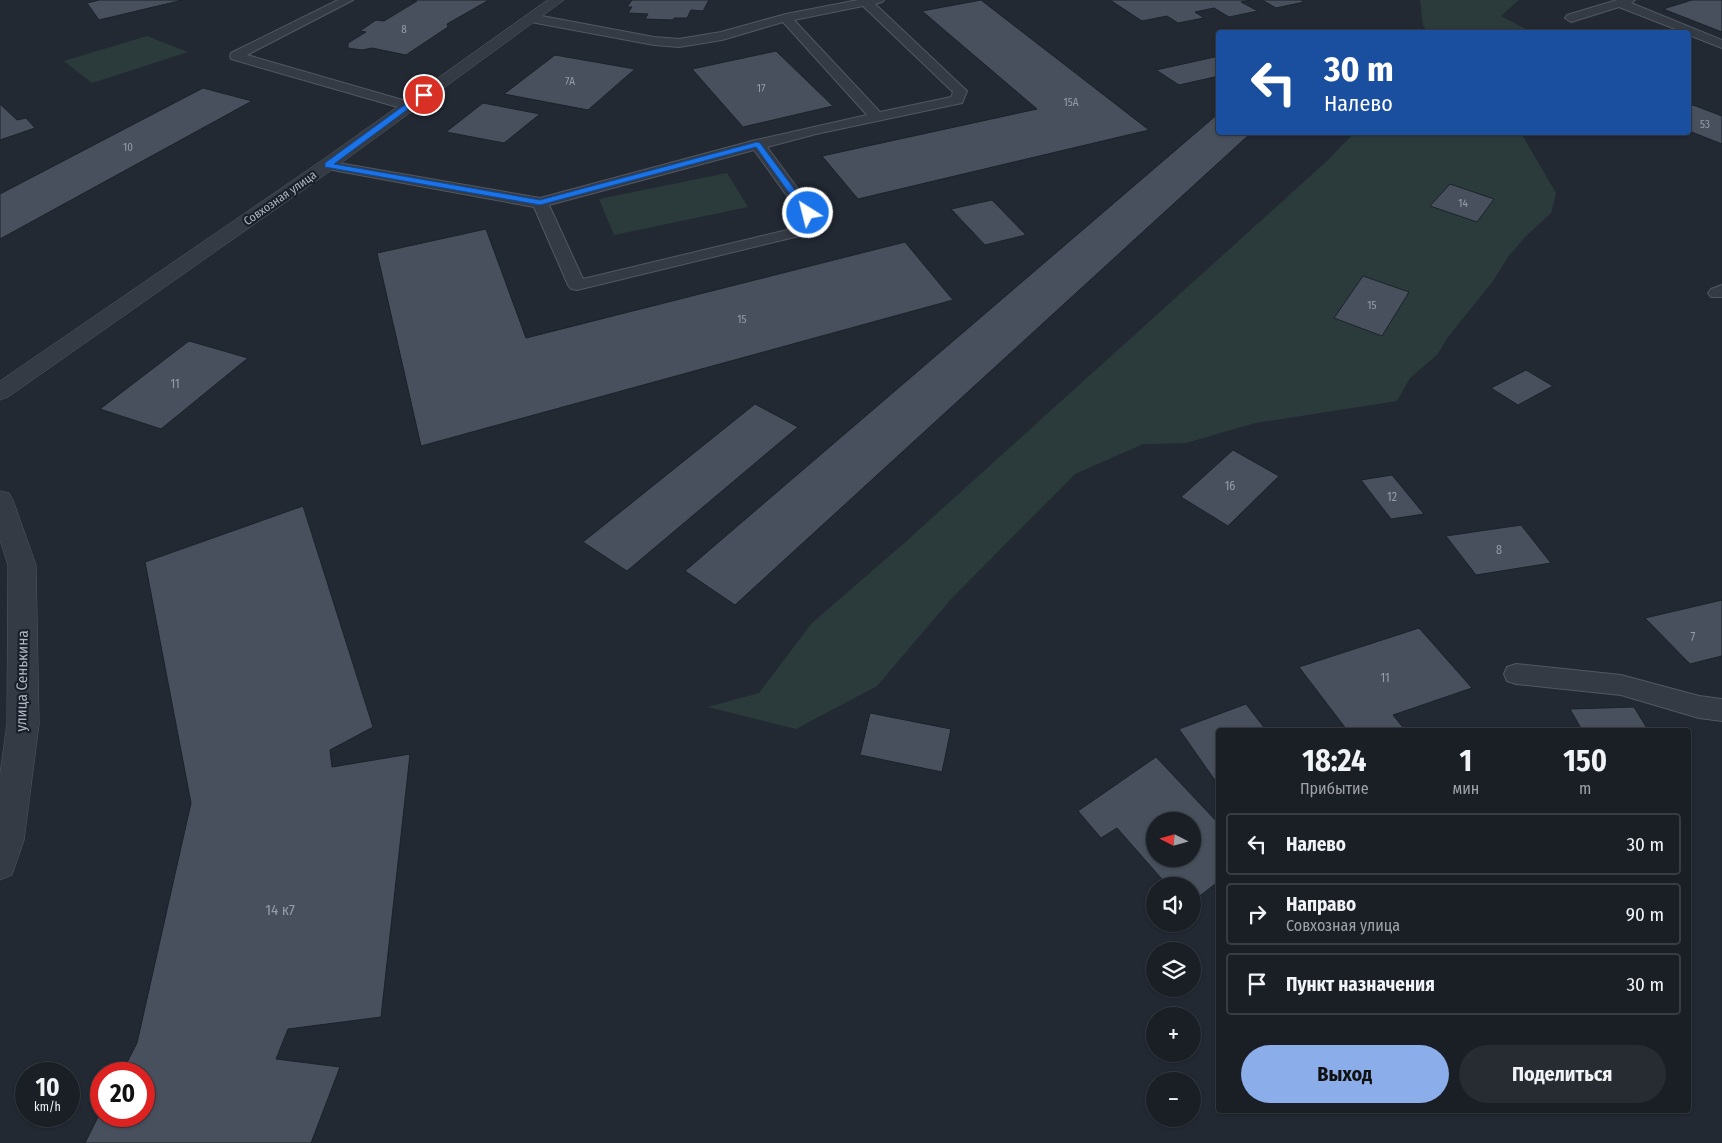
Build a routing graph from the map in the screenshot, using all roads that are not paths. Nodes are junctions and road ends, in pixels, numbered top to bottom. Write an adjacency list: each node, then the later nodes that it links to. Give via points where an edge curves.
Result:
1 (347, 0): 11 (lane, via 236,56)
2 (557, 0): 5 (street, Совхозная улица)
3 (872, 1): 6 (lane); 12 (lane, via 960,91 957,100)
4 (1625, 2): 7 (lane); 8 (lane)
5 (531, 18): 6 (lane, via 679,43 722,36); 11 (street, Совхозная улица)
6 (786, 18): 12 (lane)
7 (1571, 18)
8 (1690, 30)
9 (1691, 31): 10 (lane)
10 (1722, 44)
11 (408, 106): 14 (street, Совхозная улица)
12 (876, 116): 13 (lane)
13 (757, 144): 15 (lane); 15 (lane, via 818,227 577,285)
14 (327, 165): 15 (lane); 18 (street, Совхозная улица)
15 (540, 203)
16 (1722, 290): 17 (lane, via 1717,293)
17 (1722, 295)
18 (0, 392)
19 (0, 500): 22 (street, улица Сенькина, via 22,565 23,724 7,840)
20 (1516, 674): 21 (lane, via 1621,685 1699,707)
21 (1722, 710)
22 (0, 863)

